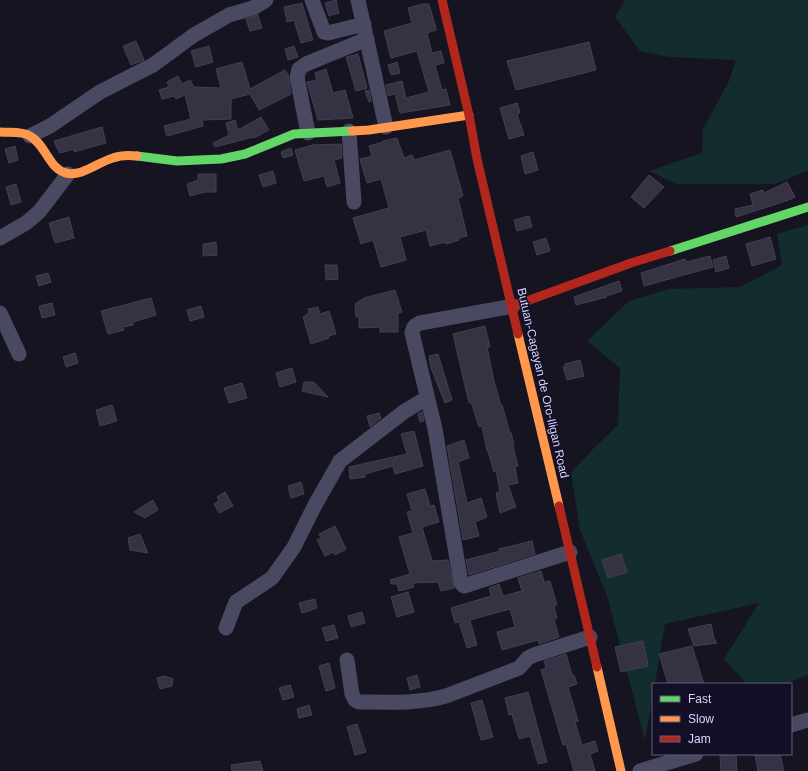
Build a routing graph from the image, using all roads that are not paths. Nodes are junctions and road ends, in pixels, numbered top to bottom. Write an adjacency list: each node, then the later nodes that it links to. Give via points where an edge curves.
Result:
1 (266, 0): 12 (street, via 253,8 229,14 194,35 153,65 100,92 50,126)
2 (312, 0): 5 (street, via 324,32)
3 (358, 0): 5 (street)
4 (442, 0): 7 (main road, Butuan-Cagayan de Oro-Iligan Road)
5 (364, 24): 6 (street)
6 (367, 39): 8 (street); 11 (street, via 299,69 297,77)
7 (469, 115): 8 (main road); 17 (main road, Butuan-Cagayan de Oro-Iligan Road, via 477,159)
8 (386, 127): 9 (main road)
9 (349, 131): 11 (main road); 14 (street)
10 (0, 132): 12 (main road)
11 (308, 133): 13 (main road, via 282,137 248,154 238,156 169,160 120,156)
12 (30, 136): 13 (main road, via 58,168)
13 (68, 174): 16 (street, via 38,212 26,223)
14 (354, 202)
15 (808, 207): 17 (main road, via 631,263)
16 (0, 238)
17 (513, 306): 20 (street, via 415,326 412,333); 21 (main road, Butuan-Cagayan de Oro-Iligan Road)
18 (0, 313): 19 (street)
19 (19, 354)
20 (427, 398): 21 (street, via 435,429 461,585); 22 (street, via 405,410 340,461 294,547 272,578 236,602)
21 (570, 552): 23 (main road, Butuan-Cagayan de Oro-Iligan Road)
22 (226, 628)
23 (590, 637): 24 (street, via 534,655 519,668 446,696 418,701 355,700); 28 (main road, Butuan-Cagayan de Oro-Iligan Road)
24 (347, 660)
25 (808, 720): 26 (street)
26 (792, 725)
27 (693, 755): 29 (street)
28 (621, 771)
29 (640, 771)

